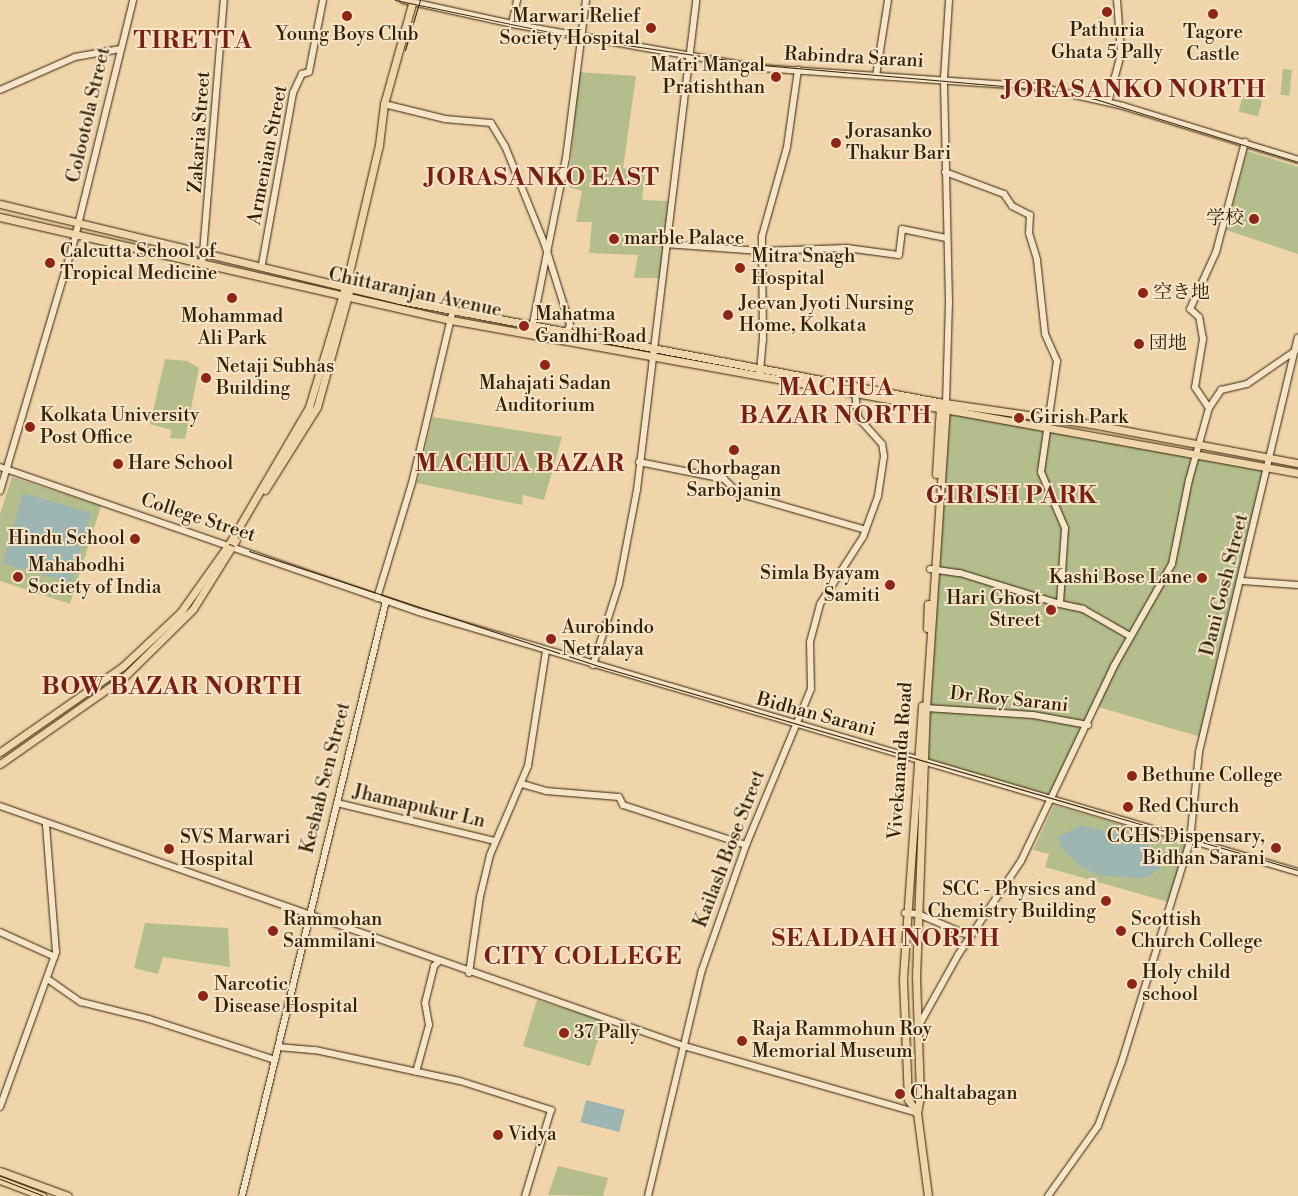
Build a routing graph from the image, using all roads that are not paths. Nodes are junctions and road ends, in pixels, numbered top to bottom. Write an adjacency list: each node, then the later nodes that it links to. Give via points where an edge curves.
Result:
1 (133, 0): 14 (street, Colootola Street)
2 (224, 0): 33 (street, Zakaria Street)
3 (323, 0): 34 (street, Armenian Street, via 309,72 296,82 293,93)
4 (403, 0): 11 (street, Rabindra Sarani)
5 (517, 0): 12 (street)
6 (586, 0): 13 (street)
7 (696, 0): 15 (street)
8 (888, 0): 17 (street)
9 (948, 0): 18 (street)
10 (1117, 0): 20 (street, via 1121,54)
11 (413, 1): 12 (street, Rabindra Sarani); 21 (main road)
12 (512, 24): 13 (street, Rabindra Sarani)
13 (580, 36): 15 (street, Rabindra Sarani); 31 (street, via 566,158 556,215)
14 (120, 48): 19 (street, via 75,57); 27 (street, Colootola Street)
15 (691, 56): 16 (street, Rabindra Sarani); 30 (street)
16 (798, 70): 17 (street, Rabindra Sarani); 32 (street, via 787,147 767,212)
17 (876, 76): 18 (street, Rabindra Sarani)
18 (944, 78): 20 (street, Rabindra Sarani, via 1039,87); 24 (street)
19 (0, 90)
20 (1108, 102): 22 (street, Rabindra Sarani)
21 (384, 104): 31 (street, via 445,118 491,123 505,146); 36 (main road, via 348,277)
22 (1245, 142): 23 (street, Rabindra Sarani); 49 (street, via 1216,252 1190,309 1199,316 1203,339 1196,387)
23 (1298, 160)
24 (945, 172): 29 (street); 50 (street, via 1004,194 1012,206 1030,215 1029,233 1037,260 1045,334 1057,361)
25 (0, 204): 27 (main road)
26 (0, 217): 28 (main road, Chittaranjan Avenue)
27 (79, 224): 28 (street, Colootola Street); 33 (main road)
28 (75, 237): 35 (main road, Chittaranjan Avenue); 59 (street, Colootola Street)
29 (946, 238): 32 (street, via 902,229 899,255 832,248); 48 (street, via 949,302)
30 (666, 244): 32 (street); 42 (street)
31 (545, 246): 39 (street); 40 (street, via 570,325)
32 (761, 251): 45 (street)
33 (205, 254): 34 (main road); 35 (street, Zakaria Street)
34 (262, 264): 36 (main road)
35 (202, 265): 36 (main road, Chittaranjan Avenue)
36 (349, 290): 37 (main road); 38 (main road, Chittaranjan Avenue); 63 (main road, via 309,407)
37 (452, 310): 38 (street); 39 (main road)
38 (450, 320): 39 (main road, Chittaranjan Avenue); 67 (street, via 412,483)
39 (532, 330): 40 (main road, Chittaranjan Avenue)
40 (566, 336): 42 (main road); 44 (main road, Chittaranjan Avenue)
41 (1298, 338): 43 (street, Dani Gosh Street)
42 (655, 349): 44 (street); 45 (main road)
43 (1295, 351): 49 (street, via 1247,384 1221,390); 54 (street, Dani Gosh Street)
44 (654, 357): 46 (main road, Chittaranjan Avenue); 55 (street)
45 (761, 366): 46 (street); 48 (main road)
46 (759, 376): 47 (main road, Chittaranjan Avenue)
47 (855, 394): 48 (main road, Chittaranjan Avenue); 62 (street, Kailash Bose Street, via 858,417 881,440 884,456 878,496)
48 (943, 406): 50 (main road); 51 (main road, Chittaranjan Avenue); 64 (main road, Vivekananda Road)
49 (1209, 408): 52 (street)
50 (1050, 417): 51 (street); 52 (main road)
51 (1048, 427): 53 (main road, Chittaranjan Avenue); 69 (street, via 1041,472 1056,499 1066,534)
52 (1199, 444): 53 (street); 54 (main road)
53 (1196, 454): 58 (main road, Chittaranjan Avenue); 70 (street, via 1172,564)
54 (1270, 459): 56 (main road); 58 (street, Dani Gosh Street)
55 (639, 462): 62 (street, via 724,479 738,493); 72 (street, via 619,584)
56 (1298, 463)
57 (0, 467): 59 (street, College Street)
58 (1268, 468): 60 (main road, Chittaranjan Avenue); 65 (street, Dani Gosh Street)
59 (7, 470): 61 (street, Colootola Street); 63 (street, College Street)
60 (1298, 473)
61 (0, 492)
62 (866, 530): 74 (street, Kailash Bose Street, via 820,604 810,642 811,689)
63 (231, 545): 67 (street, College Street); 76 (main road, via 186,606 129,662); 78 (main road, via 193,610 123,678)
64 (932, 570): 69 (street, via 960,573); 73 (main road, Vivekananda Road); 77 (main road, Vivekananda Road)
65 (1242, 581): 66 (street); 85 (street, Dani Gosh Street, via 1199,752)
66 (1298, 585)
67 (377, 596): 68 (street, College Street)
68 (386, 601): 71 (street, Bidhan Sarani); 81 (street, Keshab Sen Street)
69 (1060, 604): 70 (street, via 1083,609)
70 (1130, 636): 75 (street)
71 (546, 651): 72 (street, Bidhan Sarani); 79 (street)
72 (593, 665): 74 (street, Bidhan Sarani)
73 (926, 708): 75 (street, Dr Roy Sarani, via 1033,715); 77 (main road, Vivekananda Road)
74 (797, 724): 77 (street, Bidhan Sarani); 86 (street, Kailash Bose Street)
75 (1088, 725): 80 (street)
76 (0, 752)
77 (922, 758): 80 (street, Bidhan Sarani); 88 (main road, Vivekananda Road); 89 (main road, Vivekananda Road)
78 (0, 764)
79 (522, 784): 84 (street, via 505,813); 86 (street, via 546,791 619,797 623,805)
80 (1052, 801): 85 (street, Bidhan Sarani); 92 (street, via 1021,861)
81 (337, 803): 84 (street, Jhamapukur Ln); 90 (street, Keshab Sen Street)
82 (0, 806): 83 (street)
83 (46, 824): 90 (street); 93 (street, via 56,923)
84 (495, 840): 95 (street, via 481,889)
85 (1190, 841): 87 (street, Bidhan Sarani); 112 (street, Dani Gosh Street, via 1122,1061 1098,1126)
86 (746, 845): 98 (street, Kailash Bose Street, via 702,970)
87 (1298, 872)
88 (906, 913): 89 (street); 103 (main road, Vivekananda Road, via 905,1066 908,1099)
89 (918, 914): 92 (street); 97 (main road, Vivekananda Road)
90 (310, 917): 94 (street); 99 (street, Keshab Sen Street)
91 (0, 932): 93 (street)
92 (970, 936): 97 (street)
93 (55, 957): 96 (street)
94 (438, 962): 95 (street); 101 (street, via 425,1002 429,1025)
95 (469, 973): 98 (street)
96 (49, 980): 100 (street, via 81,1002 149,1018); 102 (street)
97 (916, 1031): 103 (main road, Vivekananda Road, via 920,1096)
98 (684, 1046): 103 (street); 110 (street, Kailash Bose Street)
99 (278, 1047): 100 (street, Keshab Sen Street); 101 (street, via 315,1050)
100 (275, 1060): 108 (street, Keshab Sen Street)
101 (416, 1072): 109 (street, via 499,1092 551,1110)
102 (0, 1107)
103 (917, 1113): 111 (main road, Vivekananda Road)
104 (0, 1171): 107 (main road)
105 (0, 1180): 106 (main road)
106 (42, 1196)
107 (68, 1196)
108 (242, 1196)
109 (525, 1196)
110 (648, 1196)
111 (928, 1196)
112 (1048, 1196)

